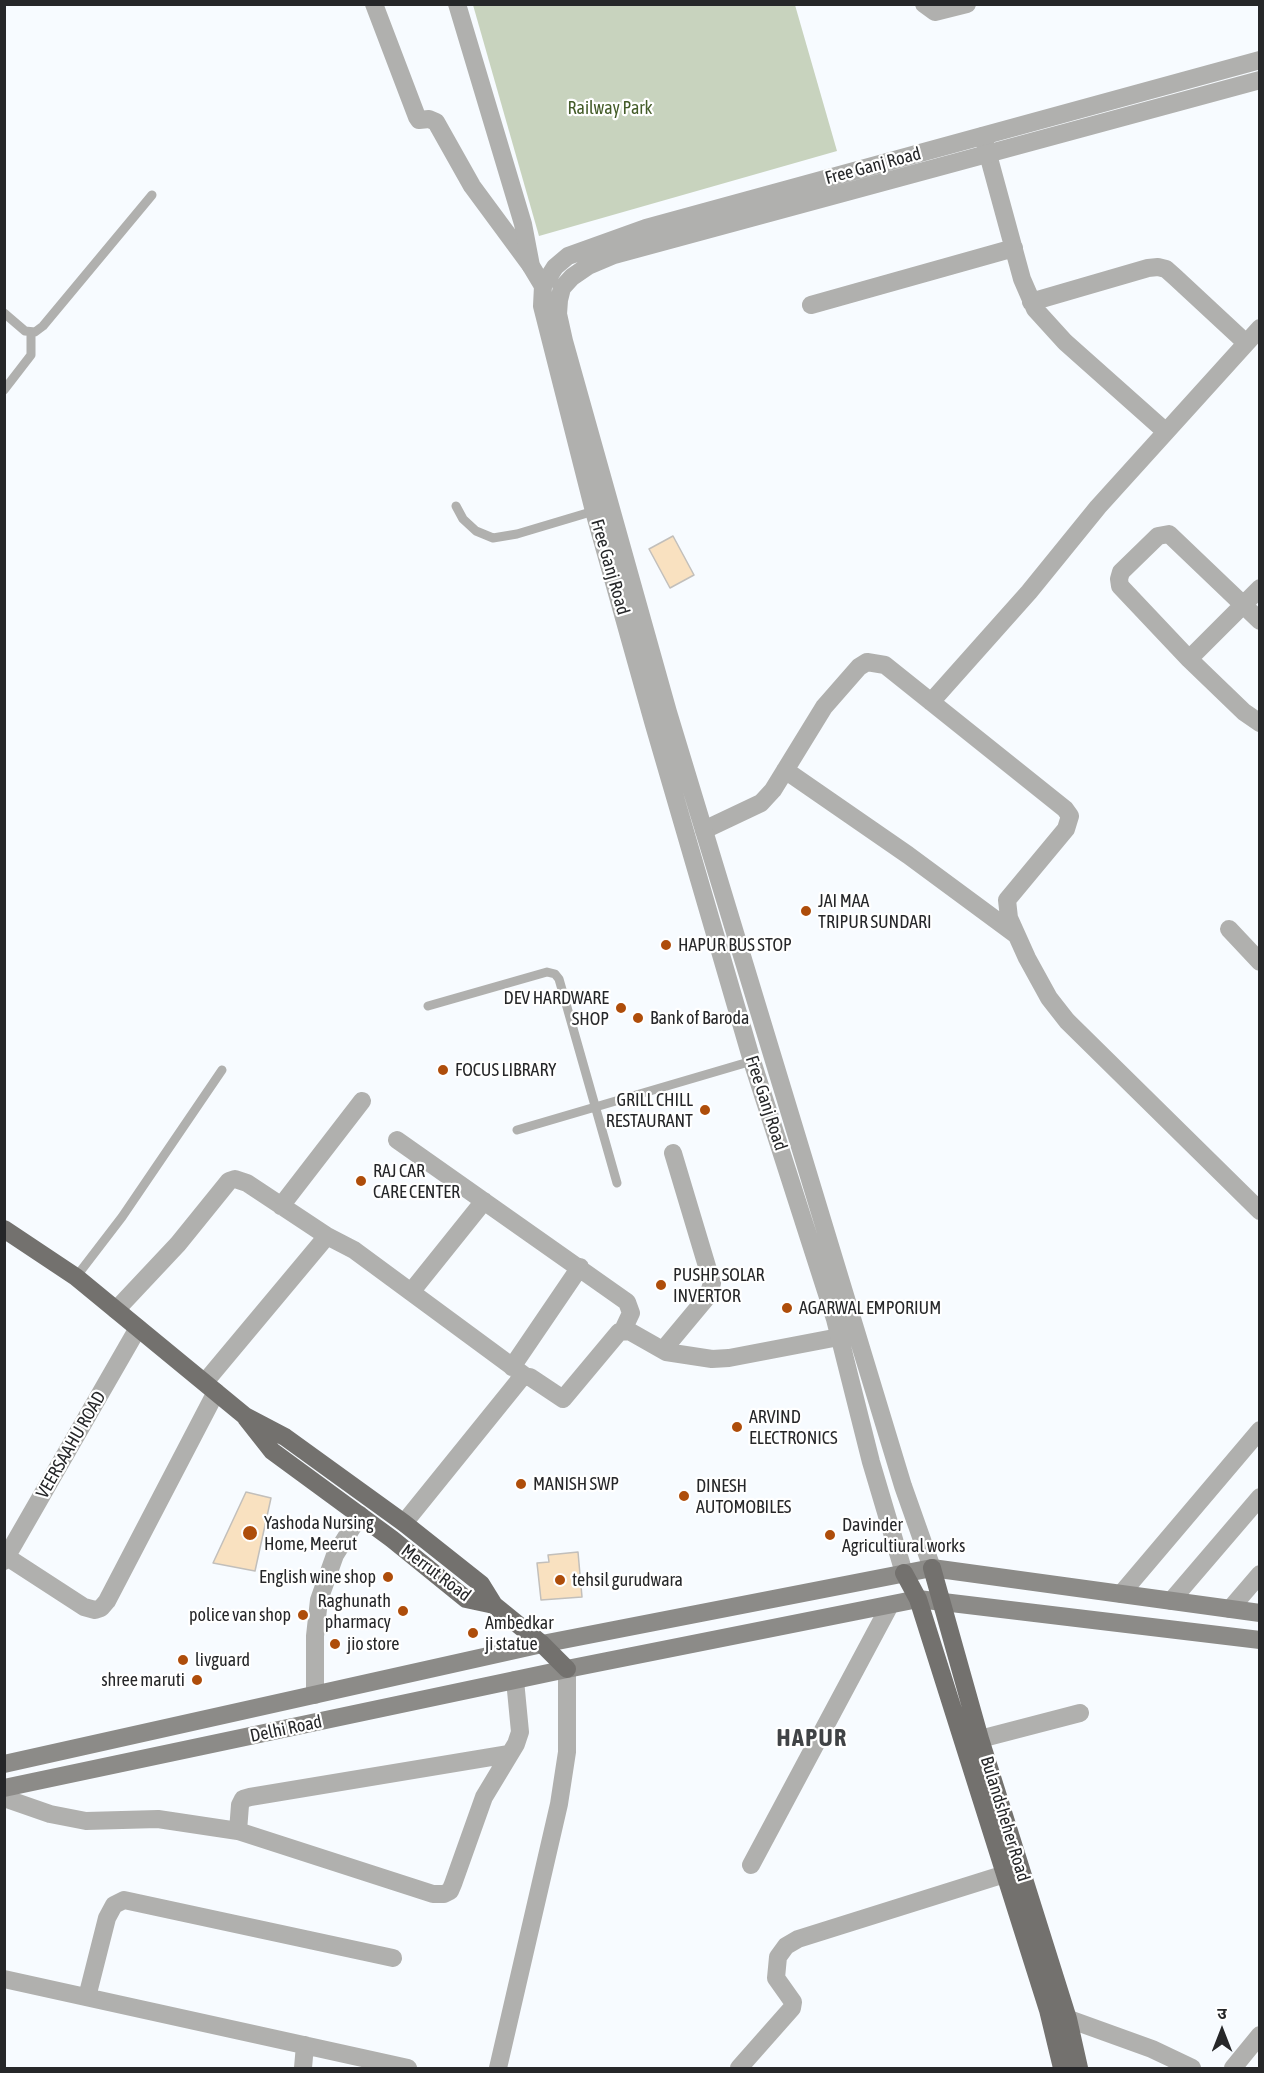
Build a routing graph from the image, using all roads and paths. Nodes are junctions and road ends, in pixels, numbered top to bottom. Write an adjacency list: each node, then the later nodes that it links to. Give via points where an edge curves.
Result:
1 (374, 4): 13 (street, via 417,117 434,119 472,186)
2 (457, 4): 13 (street, via 523,224)
3 (924, 4): 4 (street, via 935,12)
4 (967, 4)
5 (1260, 60): 6 (street, Free Ganj Road)
6 (1197, 77): 8 (street); 9 (street, Free Ganj Road)
7 (1260, 80): 8 (street)
8 (1202, 96): 9 (street)
9 (986, 144): 10 (street, Free Ganj Road); 12 (street)
10 (892, 169): 14 (street, Free Ganj Road, via 646,228 593,245 568,256); 32 (street, via 614,255 588,266 562,288 558,314 564,341)
11 (152, 195): 19 (lane, via 43,326)
12 (1014, 248): 15 (street); 16 (street)
13 (531, 266): 14 (street)
14 (543, 286): 24 (street, Free Ganj Road, via 542,306)
15 (1031, 302): 20 (street, via 1158,267 1166,269); 22 (street, via 1065,342)
16 (811, 305)
17 (4, 313): 19 (lane)
18 (1260, 328): 20 (street)
19 (31, 332): 21 (lane, via 31,355)
20 (1245, 342): 22 (street)
21 (4, 390)
22 (1165, 431): 29 (street)
23 (456, 506): 24 (lane, via 476,531 493,538)
24 (594, 511): 37 (street, Free Ganj Road)
25 (1260, 588): 26 (street)
26 (1242, 604): 27 (street); 28 (street); 28 (street, via 1169,534 1158,536 1121,572 1120,586)
27 (1260, 621)
28 (1189, 659): 30 (street)
29 (931, 702): 31 (street, via 885,665 867,662 825,707); 34 (street, via 1070,816 1066,829 1009,895 1006,905)
30 (1260, 723)
31 (785, 770): 32 (street, via 761,803); 34 (street)
32 (704, 830): 66 (street, via 903,1486)
33 (1229, 929): 35 (street)
34 (1017, 936): 47 (street, via 1038,980 1067,1021)
35 (1260, 962)
36 (428, 1006): 40 (lane, via 548,972 555,974)
37 (752, 1061): 40 (lane); 56 (street, Free Ganj Road)
38 (222, 1070): 51 (lane, via 122,1217)
39 (362, 1101): 46 (street)
40 (595, 1107): 41 (lane); 44 (lane)
41 (517, 1130)
42 (397, 1140): 45 (street)
43 (673, 1153): 57 (street, via 712,1283 708,1296)
44 (617, 1183)
45 (484, 1201): 50 (street); 52 (street)
46 (281, 1206): 49 (street); 53 (street, via 240,1179 229,1181 178,1244)
47 (1260, 1210)
48 (4, 1229): 51 (main road, Merrut Road)
49 (327, 1236): 52 (street, via 354,1250); 59 (street)
50 (579, 1268): 55 (street, via 627,1302 631,1313); 58 (street)
51 (76, 1277): 53 (main road, Merrut Road)
52 (411, 1292): 58 (street)
53 (116, 1310): 54 (main road, Merrut Road)
54 (138, 1328): 59 (main road, Merrut Road); 65 (street, VEERSAAHU ROAD)
55 (623, 1330): 57 (street); 58 (street, via 563,1399)
56 (839, 1337): 57 (street, via 729,1358 696,1358); 67 (street, Free Ganj Road)
57 (663, 1350)
58 (519, 1371): 64 (street)
59 (211, 1387): 60 (main road, Merrut Road); 65 (street, via 101,1608 84,1607)
60 (245, 1416): 63 (main road, Merrut Road, via 272,1451); 64 (main road, Merrut Road, via 285,1437)
61 (1260, 1430): 69 (street)
62 (1260, 1497): 71 (street)
63 (360, 1515): 73 (main road, Merrut Road, via 466,1599); 83 (street, via 335,1555 319,1600)
64 (404, 1523): 73 (main road, Merrut Road, via 481,1584)
65 (6, 1559)
66 (932, 1568): 67 (main road, Delhi Road); 69 (main road, Delhi Road); 72 (main road, Bulandsheher Road)
67 (904, 1573): 70 (main road); 75 (main road, Delhi Road)
68 (1260, 1574): 76 (street)
69 (1121, 1594): 71 (main road, Delhi Road)
70 (918, 1599): 72 (main road, Delhi Road); 74 (main road, Delhi Road); 92 (main road)
71 (1171, 1601): 76 (main road, Delhi Road)
72 (943, 1602): 79 (main road, Delhi Road); 85 (main road, Bulandsheher Road)
73 (494, 1605): 80 (main road, Merrut Road)
74 (890, 1605): 78 (main road, Delhi Road); 91 (street)
75 (718, 1609): 78 (main road); 80 (main road, Delhi Road)
76 (1230, 1609): 77 (main road, Delhi Road)
77 (1260, 1613)
78 (727, 1637): 81 (main road, Delhi Road)
79 (1260, 1640)
80 (542, 1644): 81 (main road, Merrut Road); 83 (main road, Delhi Road)
81 (567, 1669): 82 (main road, Delhi Road); 102 (street, via 567,1752 560,1804)
82 (515, 1680): 86 (street, via 520,1732); 88 (main road, Delhi Road)
83 (315, 1695): 87 (main road, Delhi Road)
84 (1080, 1713): 85 (street)
85 (980, 1739): 97 (main road, Bulandsheher Road)
86 (509, 1754): 90 (street, via 250,1797 240,1805); 90 (street, via 484,1797 453,1884 444,1894 433,1894)
87 (4, 1764)
88 (4, 1788)
89 (4, 1798): 90 (street, via 86,1821 158,1819)
90 (238, 1831)
91 (751, 1865)
92 (1005, 1874): 96 (main road); 103 (street, via 786,1946 778,1957 776,1978 793,2002 792,2008)
93 (393, 1958): 95 (street, via 124,1900 114,1905 107,1918)
94 (4, 1978): 95 (street)
95 (87, 1997): 99 (street)
96 (1048, 2010): 97 (street); 104 (main road)
97 (1068, 2019): 105 (main road, Bulandsheher Road); 106 (street)
98 (1260, 2035): 107 (street)
99 (305, 2045): 100 (street); 101 (street)
100 (303, 2068)
101 (408, 2068)
102 (498, 2068)
103 (739, 2068)
104 (1062, 2068)
105 (1079, 2068)
106 (1192, 2068)
107 (1233, 2068)

